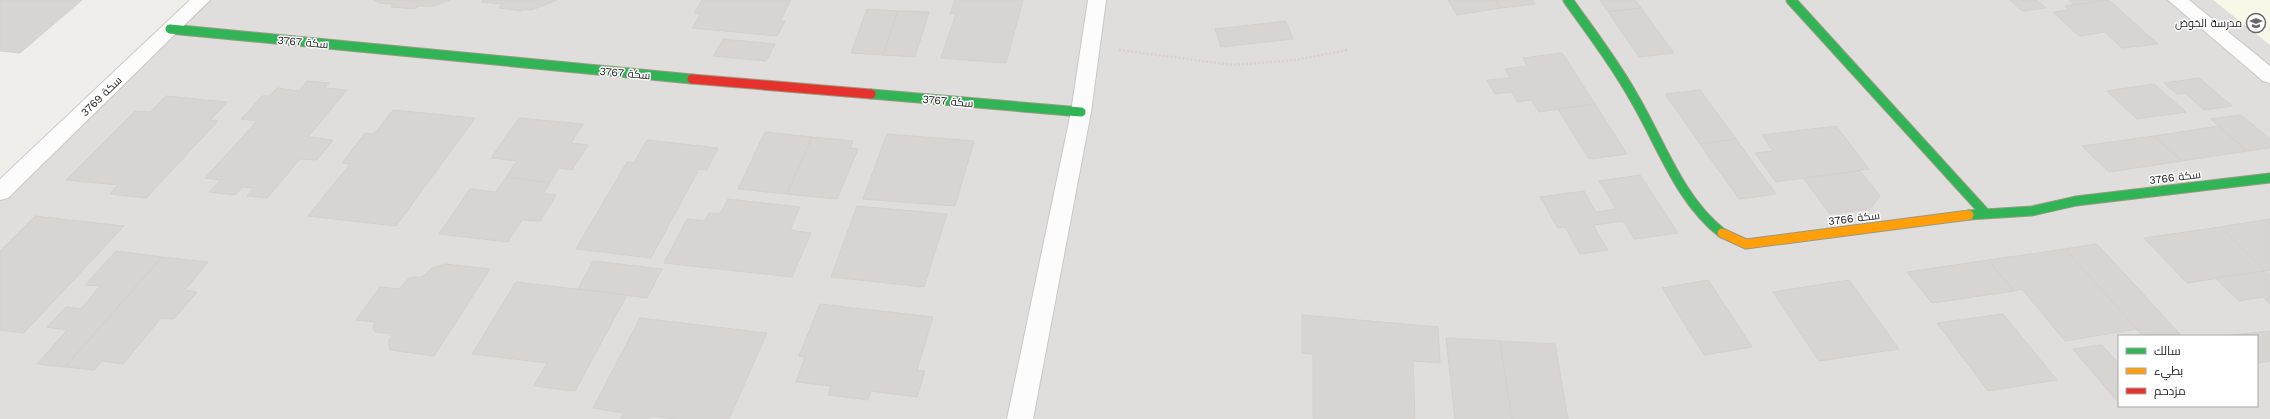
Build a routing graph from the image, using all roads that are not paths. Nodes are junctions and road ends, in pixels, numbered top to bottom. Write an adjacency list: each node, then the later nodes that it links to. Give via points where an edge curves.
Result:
1 (201, 0): 6 (street, سكة 3769)
2 (1097, 0): 8 (street)
3 (1568, 0): 11 (street, سكة 3766, via 1626,83 1698,211 1717,231 1746,244)
4 (1791, 0): 11 (street)
5 (2177, 0): 7 (street)
6 (170, 29): 8 (street, سكة 3767, via 660,76); 10 (street, سكة 3769)
7 (2270, 76)
8 (1081, 112): 12 (street)
9 (2270, 178): 11 (street, سكة 3766, via 2076,201 2032,211)
10 (0, 192)
11 (1985, 213)
12 (1020, 419)

